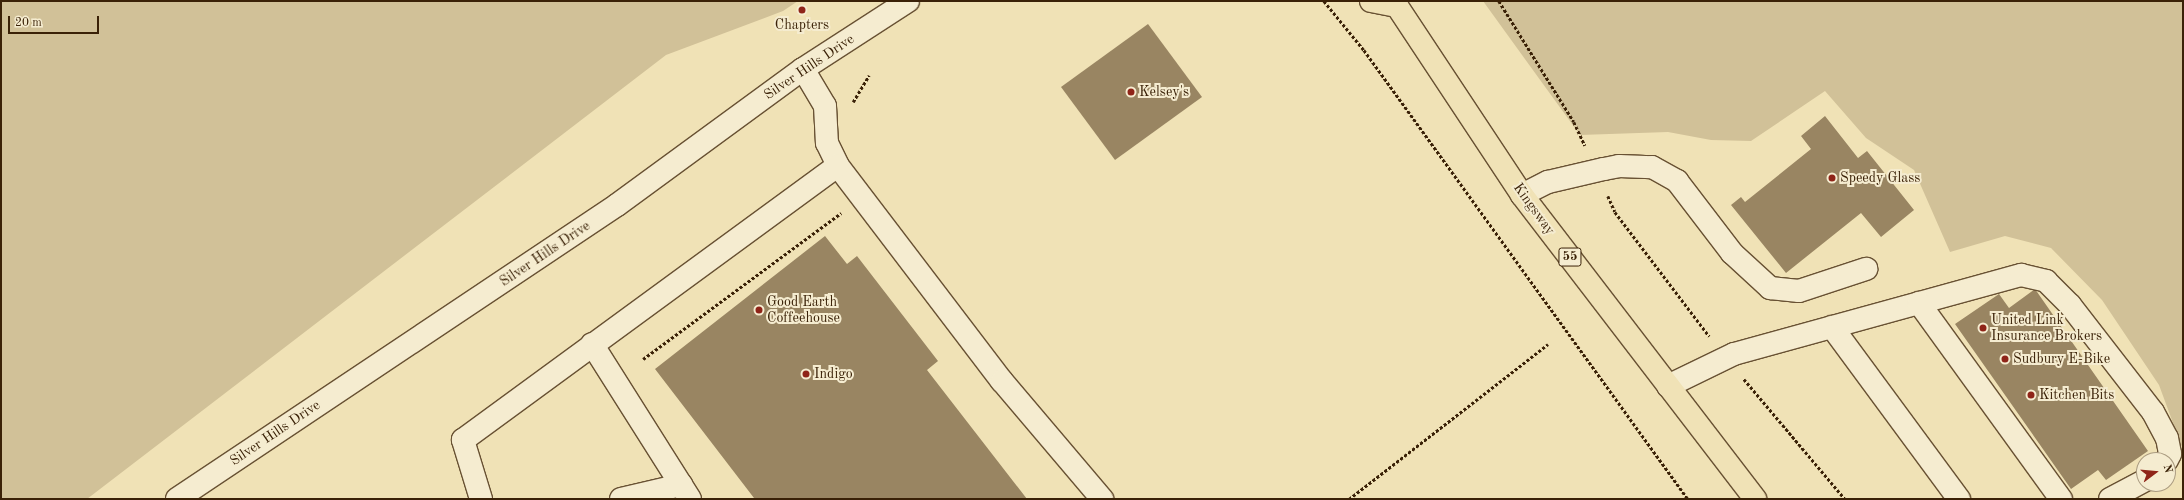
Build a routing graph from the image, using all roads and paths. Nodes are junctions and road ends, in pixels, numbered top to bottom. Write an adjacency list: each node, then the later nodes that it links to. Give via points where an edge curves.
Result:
1 (908, 1): 6 (street, Silver Hills Drive)
2 (1324, 1): 27 (path, via 1364,50)
3 (1371, 1): 5 (main road, Kingsway / 55)
4 (1499, 1): 8 (path, via 1574,122)
5 (1396, 4): 9 (main road, Kingsway / 55)
6 (803, 69): 7 (street, via 826,106 827,143); 22 (street, Silver Hills Drive, via 617,205)
7 (838, 166): 14 (street); 25 (street, via 1002,381)
8 (1597, 170): 9 (street, via 1548,182); 11 (street, via 1620,166 1652,167 1677,181 1732,253 1770,288 1799,291); 16 (path, via 1615,212)
9 (1522, 195): 18 (main road, Kingsway / 55)
10 (841, 213): 17 (path)
11 (1866, 269)
12 (1919, 303): 13 (street); 19 (street, via 2022,275 2046,281 2070,305 2153,412 2167,438); 31 (street)
13 (1832, 326): 16 (street); 30 (street)
14 (592, 344): 21 (street); 23 (street, via 463,440)
15 (1548, 344): 26 (path)
16 (1726, 358): 18 (street); 29 (path)
17 (643, 360)
18 (1668, 386): 28 (main road, Kingsway / 55)
19 (2170, 452)
20 (2136, 486): 32 (street)
21 (685, 492): 24 (street)
22 (177, 499)
23 (481, 499)
24 (621, 499)
25 (1102, 499)
26 (1349, 499)
27 (1688, 499)
28 (1755, 499)
29 (1845, 499)
30 (1959, 499)
31 (2061, 499)
32 (2110, 499)

